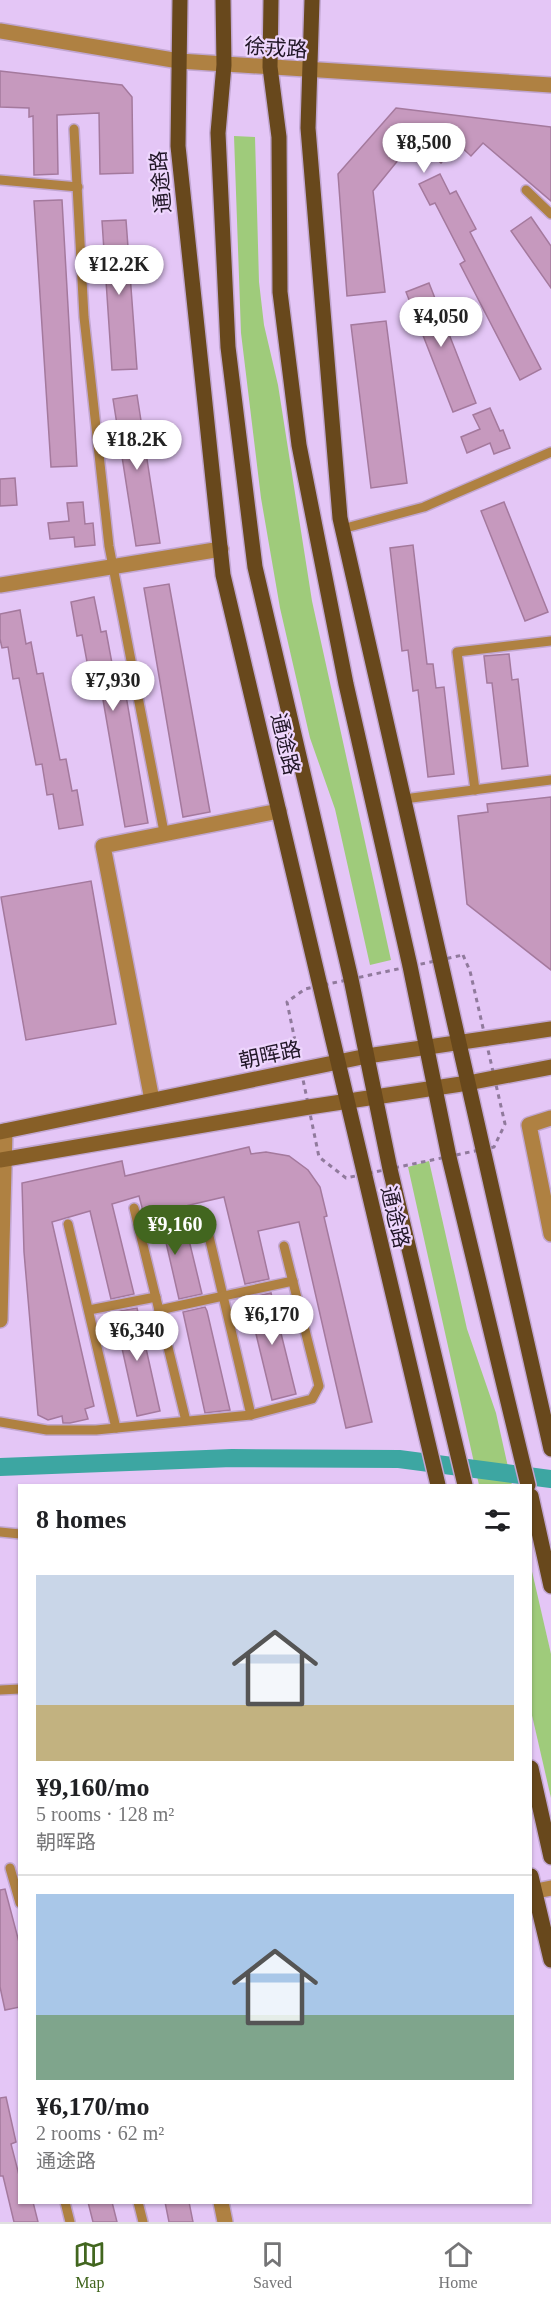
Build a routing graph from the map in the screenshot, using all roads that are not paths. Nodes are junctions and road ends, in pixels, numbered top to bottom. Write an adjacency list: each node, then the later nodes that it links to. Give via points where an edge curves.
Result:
1 (180, 0): 6 (main road, 通途路)
2 (223, 0): 7 (main road, 通途路)
3 (272, 0): 8 (main road)
4 (312, 0): 9 (main road)
5 (0, 31): 6 (street, 徐戎路)
6 (179, 61): 7 (street, 徐戎路); 18 (main road, 通途路, via 178,146)
7 (224, 65): 8 (street, 徐戎路); 30 (main road, 通途路, via 218,133 228,347 255,567)
8 (270, 67): 9 (street, 徐戎路); 29 (main road, via 279,137 280,292 299,445 346,684)
9 (310, 71): 10 (street, 徐戎路); 17 (main road, via 308,128)
10 (551, 85)
11 (74, 129): 13 (lane)
12 (0, 180): 13 (lane)
13 (78, 188): 19 (lane, via 84,317)
14 (526, 190): 15 (lane)
15 (551, 214)
16 (551, 452): 17 (lane, via 424,507)
17 (342, 529): 24 (main road)
18 (221, 549): 19 (street); 25 (main road, 通途路, via 223,575)
19 (112, 567): 20 (street); 26 (lane)
20 (0, 585)
21 (551, 641): 23 (lane, via 457,652)
22 (551, 780): 23 (lane)
23 (475, 790): 24 (lane)
24 (404, 799): 28 (main road)
25 (279, 811): 26 (street); 31 (main road, 通途路)
26 (164, 832): 36 (street, via 103,846)
27 (551, 1029): 28 (main road, 朝晖路)
28 (459, 1042): 29 (main road, 朝晖路); 33 (main road)
29 (426, 1046): 30 (main road, 朝晖路); 34 (main road)
30 (367, 1056): 31 (main road, 朝晖路); 35 (main road, 通途路)
31 (338, 1062): 36 (main road, 朝晖路); 37 (main road, 通途路)
32 (551, 1067): 33 (main road)
33 (468, 1083): 34 (main road); 56 (main road)
34 (436, 1089): 35 (main road); 59 (main road)
35 (375, 1098): 37 (main road); 58 (main road, 通途路)
36 (152, 1100): 39 (main road, 朝晖路)
37 (347, 1102): 40 (main road); 57 (main road, 通途路)
38 (551, 1118): 44 (street, via 529,1125)
39 (2, 1131): 40 (street)
40 (2, 1160): 51 (street)
41 (134, 1208): 48 (lane)
42 (204, 1215): 47 (lane)
43 (68, 1224): 49 (lane)
44 (551, 1234)
45 (285, 1246): 46 (lane)
46 (293, 1281): 47 (lane); 52 (lane, via 319,1386 312,1399)
47 (223, 1296): 50 (lane); 52 (lane)
48 (156, 1297): 49 (lane); 50 (lane)
49 (89, 1310): 55 (lane)
50 (159, 1310): 53 (lane)
51 (0, 1320)
52 (251, 1415): 53 (lane)
53 (186, 1421): 55 (lane)
54 (0, 1422): 55 (lane, via 47,1430)
55 (116, 1428)
56 (550, 1446)
57 (438, 1484)
58 (465, 1484)
59 (528, 1484)
60 (532, 1501): 63 (main road)
61 (0, 1532): 62 (lane)
62 (18, 1534)
63 (551, 1586)
64 (18, 1689): 65 (lane)
65 (0, 1690)
66 (532, 1772): 67 (main road)
67 (551, 1857)
68 (10, 1868): 71 (lane)
69 (551, 1887): 70 (street)
70 (533, 1892): 72 (main road)
71 (18, 1896)
72 (551, 1960)
73 (66, 2204): 76 (lane)
74 (138, 2204): 77 (lane)
75 (221, 2204): 78 (street)
76 (70, 2222)
77 (143, 2222)
78 (225, 2222)

